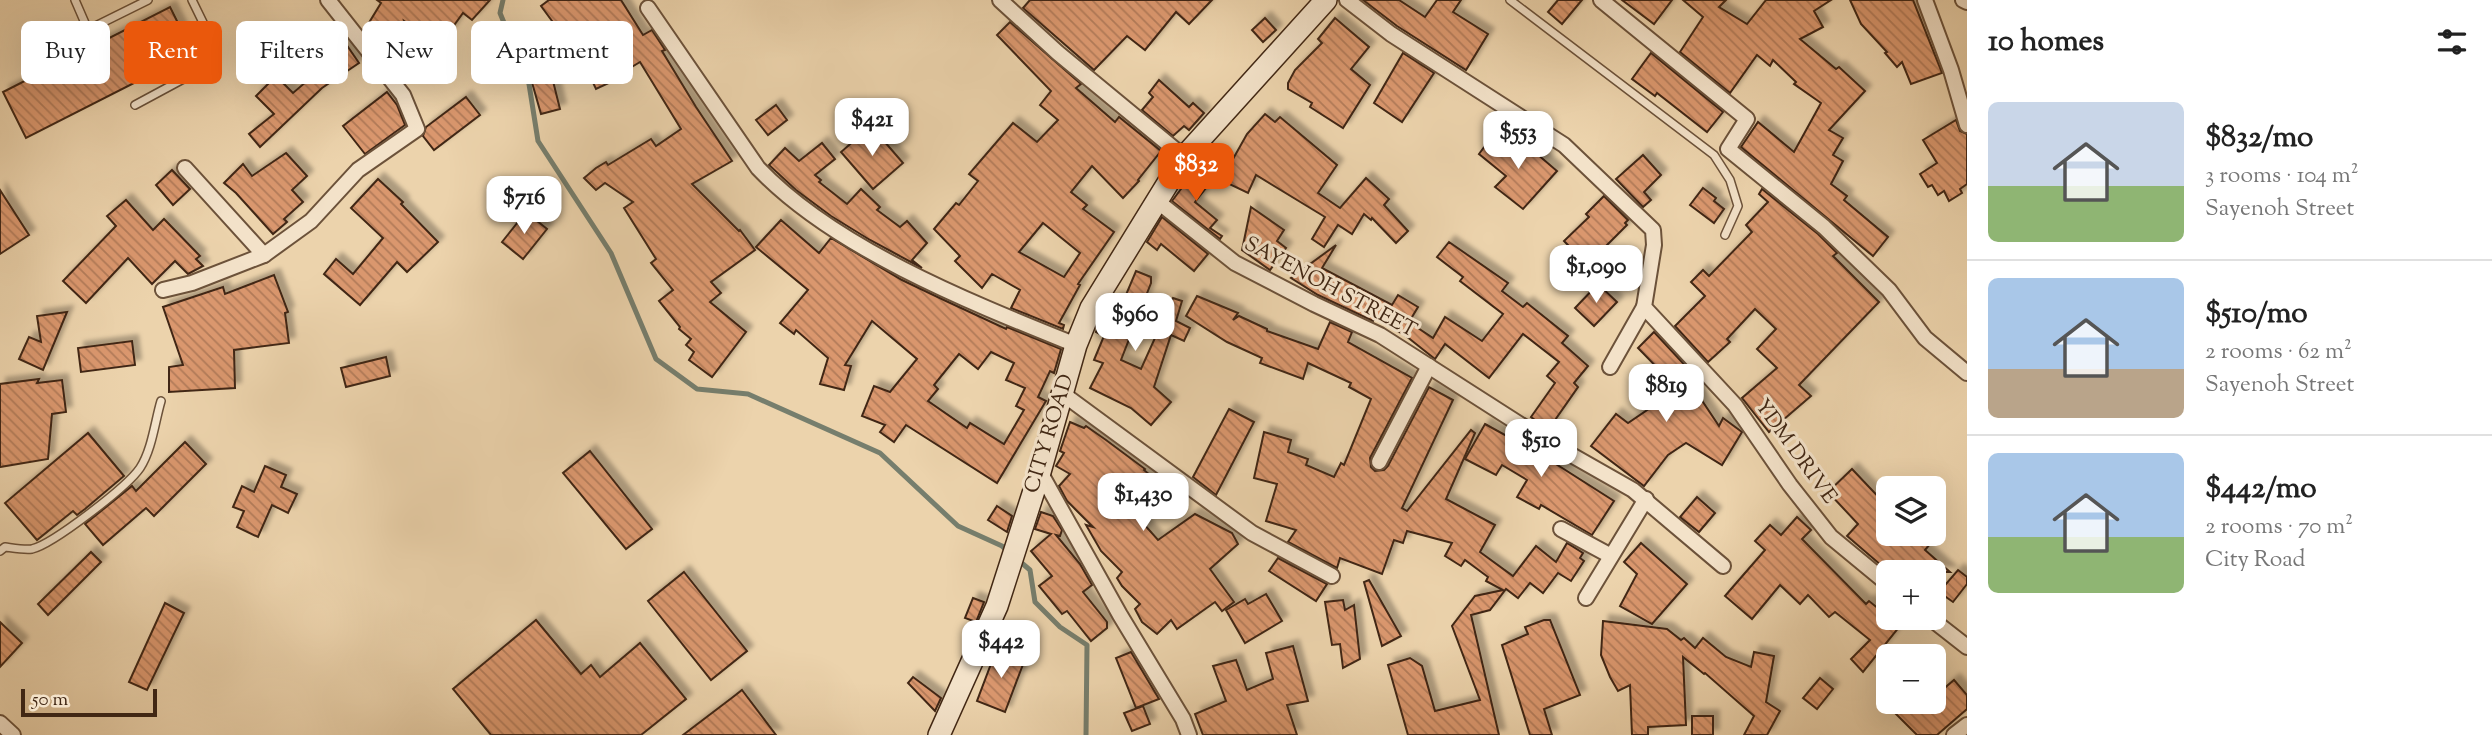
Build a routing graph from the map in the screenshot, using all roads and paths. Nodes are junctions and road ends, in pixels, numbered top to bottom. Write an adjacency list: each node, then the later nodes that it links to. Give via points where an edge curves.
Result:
1 (75, 0): 12 (lane)
2 (148, 0): 13 (lane)
3 (192, 0): 14 (lane, via 214,45 213,63)
4 (328, 0): 20 (street, via 403,94 417,129 358,170 311,220)
5 (1000, 0): 16 (street)
6 (1326, 0): 16 (main road, CITY ROAD)
7 (1347, 0): 22 (street, via 1391,34 1564,145 1653,230)
8 (1510, 0): 19 (lane, via 1714,155 1730,180 1738,206)
9 (1601, 0): 26 (street, via 1747,119 1728,149 1824,227 1889,290 1925,338)
10 (1926, 0): 15 (street)
11 (648, 8): 23 (street, via 758,168 779,190 895,264)
12 (84, 21)
13 (106, 21)
14 (135, 105)
15 (1967, 125)
16 (1184, 156): 18 (main road, CITY ROAD)
17 (185, 168): 20 (street)
18 (1157, 201): 23 (main road, CITY ROAD, via 1091,308); 24 (street, SAYENOH STREET, via 1235,263 1380,335)
19 (1725, 235)
20 (264, 255): 21 (street)
21 (163, 290)
22 (1644, 307): 25 (street); 36 (street, YDM DRIVE, via 1735,405 1831,537)
23 (1076, 345): 27 (main road, CITY ROAD)
24 (1429, 366): 29 (street); 31 (street, SAYENOH STREET)
25 (1610, 368)
26 (1967, 373)
27 (1063, 394): 30 (main road, CITY ROAD); 37 (street, via 1252,533)
28 (161, 401): 33 (lane, via 141,466 128,482 40,545)
29 (1379, 462)
30 (1040, 471): 44 (main road, CITY ROAD, via 997,606); 45 (street, via 1184,719)
31 (1640, 494): 34 (street); 35 (street, SAYENOH STREET)
32 (1561, 528): 34 (street)
33 (0, 551)
34 (1611, 556): 38 (street)
35 (1723, 566)
36 (1876, 574)
37 (1332, 576)
38 (1586, 598)
39 (1945, 630): 40 (street)
40 (1967, 647)
41 (0, 723): 43 (street)
42 (1967, 725): 46 (street)
43 (13, 735)
44 (939, 735)
45 (1189, 735)
46 (1954, 735)

